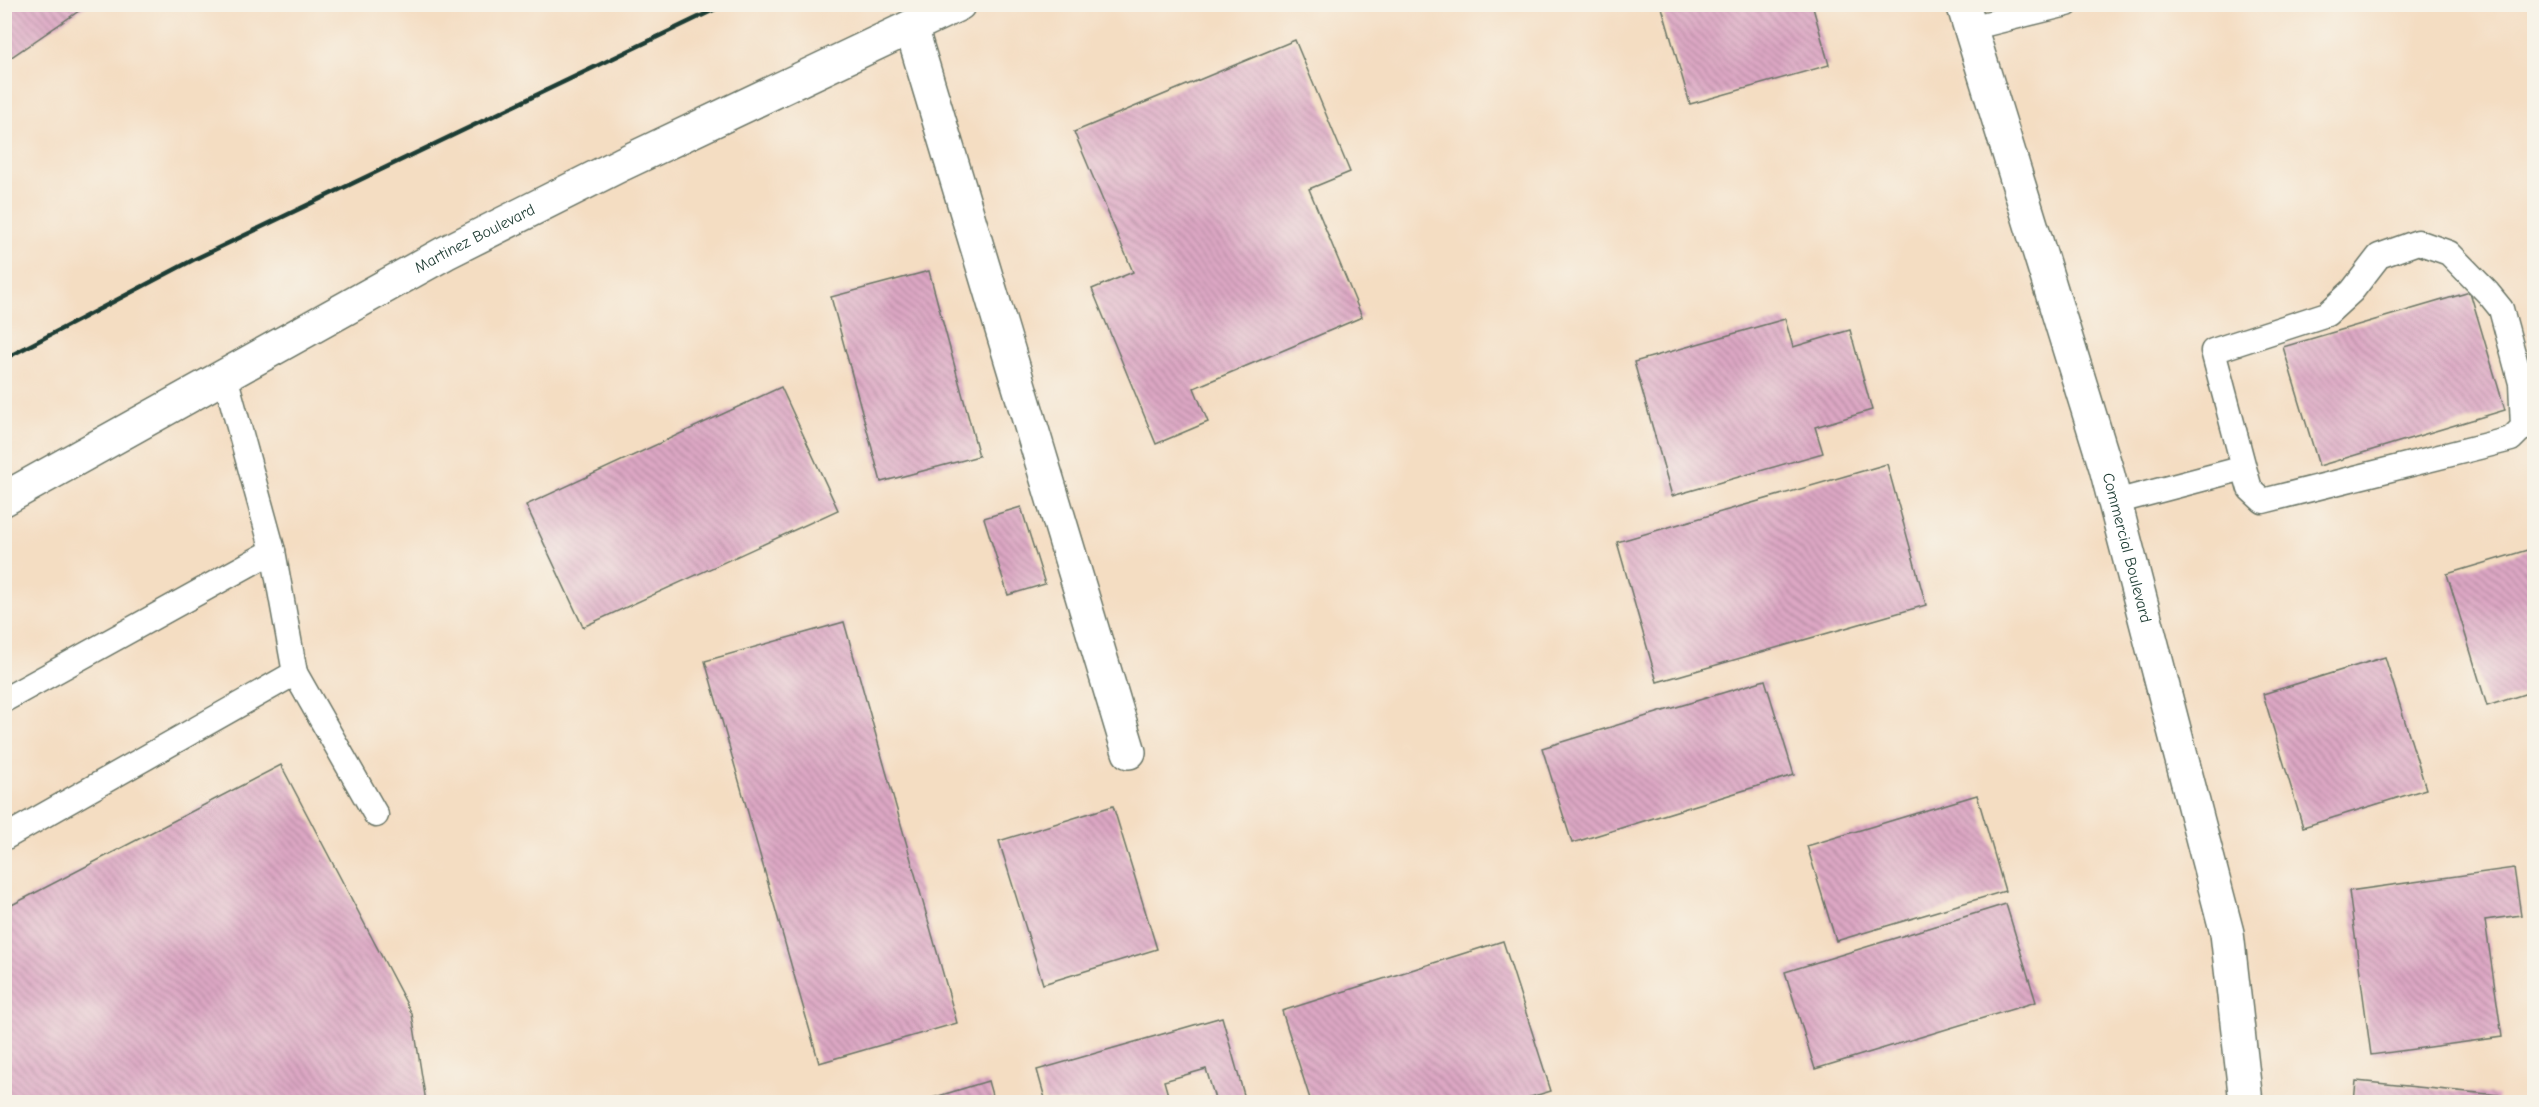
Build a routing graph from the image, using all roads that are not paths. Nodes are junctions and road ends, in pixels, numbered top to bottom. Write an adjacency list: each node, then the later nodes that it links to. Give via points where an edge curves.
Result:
1 (959, 4): 4 (street, Martinez Boulevard)
2 (2067, 4): 3 (lane)
3 (1967, 16): 8 (street, Commercial Boulevard)
4 (911, 27): 5 (street, Martinez Boulevard, via 445,253); 12 (street)
5 (225, 376): 7 (street, Martinez Boulevard); 9 (lane)
6 (2244, 468): 6 (lane, via 2213,351 2327,314 2352,291 2379,256 2418,242 2449,253 2501,309 2521,382 2523,427 2511,439 2263,501 2250,489); 8 (lane)
7 (4, 499)
8 (2115, 502): 15 (street, Commercial Boulevard, via 2228,933)
9 (273, 551): 10 (lane); 11 (lane)
10 (295, 673): 13 (lane); 14 (lane)
11 (4, 700)
12 (1129, 752)
13 (376, 815)
14 (4, 838)
15 (2246, 1102)

